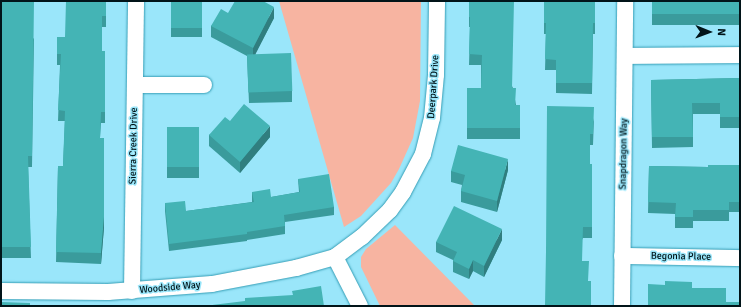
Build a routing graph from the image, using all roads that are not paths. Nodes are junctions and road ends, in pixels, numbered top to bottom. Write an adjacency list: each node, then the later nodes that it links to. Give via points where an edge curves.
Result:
1 (136, 1): 7 (street, Sierra Creek Drive)
2 (437, 1): 9 (street, Deerpark Drive, via 436,75 432,118 423,154 403,192 390,210 362,237)
3 (625, 1): 4 (street, Snapdragon Way)
4 (625, 56): 5 (street); 8 (street, Snapdragon Way)
5 (740, 56)
6 (204, 85): 7 (street)
7 (135, 86): 12 (street, Sierra Creek Drive)
8 (622, 256): 10 (street, Begonia Place); 14 (street, Snapdragon Way)
9 (335, 257): 12 (street, Woodside Way, via 296,268 212,284); 13 (street)
10 (740, 258)
11 (1, 291): 12 (street, Woodside Way)
12 (132, 291)
13 (360, 306)
14 (622, 306)

